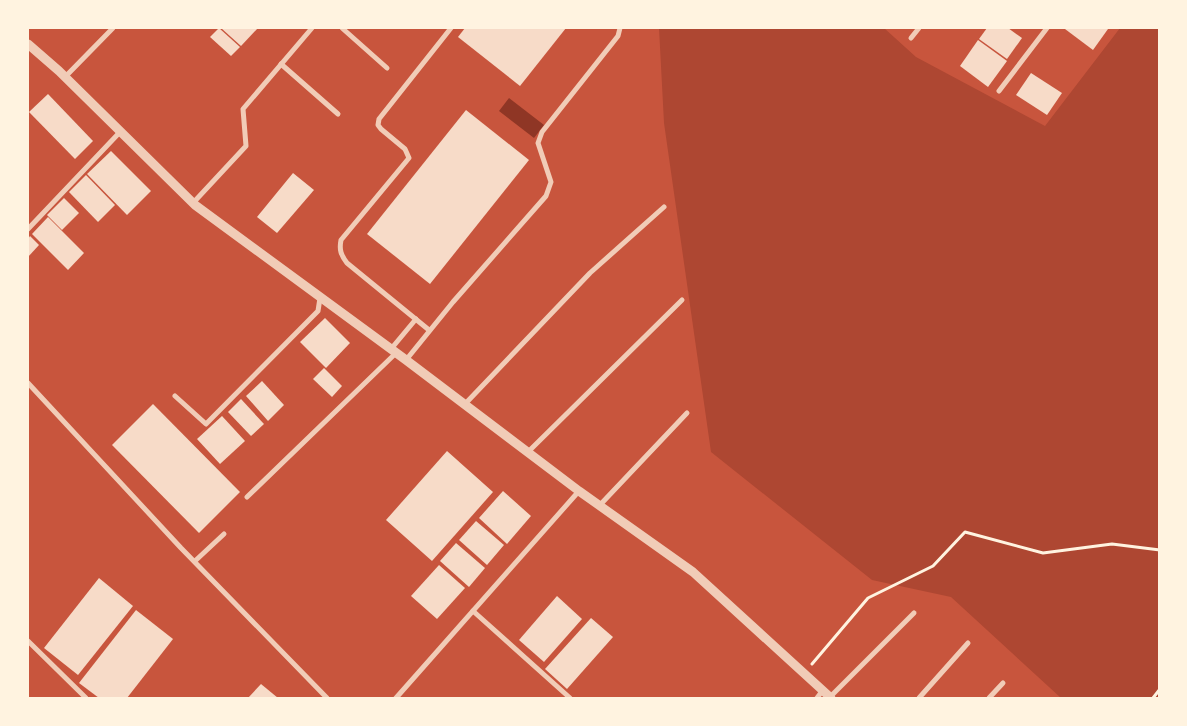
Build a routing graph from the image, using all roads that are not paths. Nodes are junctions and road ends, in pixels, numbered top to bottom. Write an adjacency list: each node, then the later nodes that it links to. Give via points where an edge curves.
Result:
1 (113, 28): 12 (street)
2 (312, 28): 10 (street)
3 (342, 28): 11 (street)
4 (451, 28): 21 (street, via 379,119 378,125 405,149 408,158 341,240 339,248 346,263)
5 (620, 28): 22 (street, via 618,36 542,132 538,143 550,182 546,196)
6 (920, 28): 8 (street)
7 (1048, 28): 13 (street)
8 (911, 38)
9 (28, 44): 12 (street)
10 (281, 64): 14 (street); 16 (street, via 243,109 246,146)
11 (387, 68)
12 (65, 77): 15 (street)
13 (1000, 91)
14 (338, 114)
15 (120, 132): 16 (street); 18 (street)
16 (193, 203): 19 (street)
17 (664, 207): 27 (street, via 590,273)
18 (28, 229)
19 (320, 298): 23 (street); 26 (street, via 318,311 206,424)
20 (682, 300): 29 (street)
21 (416, 319): 22 (street); 23 (street)
22 (429, 330): 24 (street)
23 (393, 351): 24 (street); 31 (street)
24 (406, 360): 27 (street)
25 (28, 383): 34 (street)
26 (175, 396)
27 (465, 404): 29 (street)
28 (687, 413): 32 (street)
29 (528, 452): 30 (street)
30 (579, 492): 32 (street); 35 (street)
31 (246, 497)
32 (599, 506): 40 (street, via 693,572)
33 (224, 534): 34 (street)
34 (195, 561): 42 (street)
35 (473, 611): 43 (street); 44 (street)
36 (914, 613): 40 (street)
37 (28, 641): 41 (street)
38 (968, 643): 46 (street)
39 (1003, 683): 47 (street)
40 (828, 695): 45 (street)
41 (86, 698)
42 (326, 698)
43 (396, 698)
44 (570, 698)
45 (817, 698)
46 (919, 698)
47 (989, 698)

